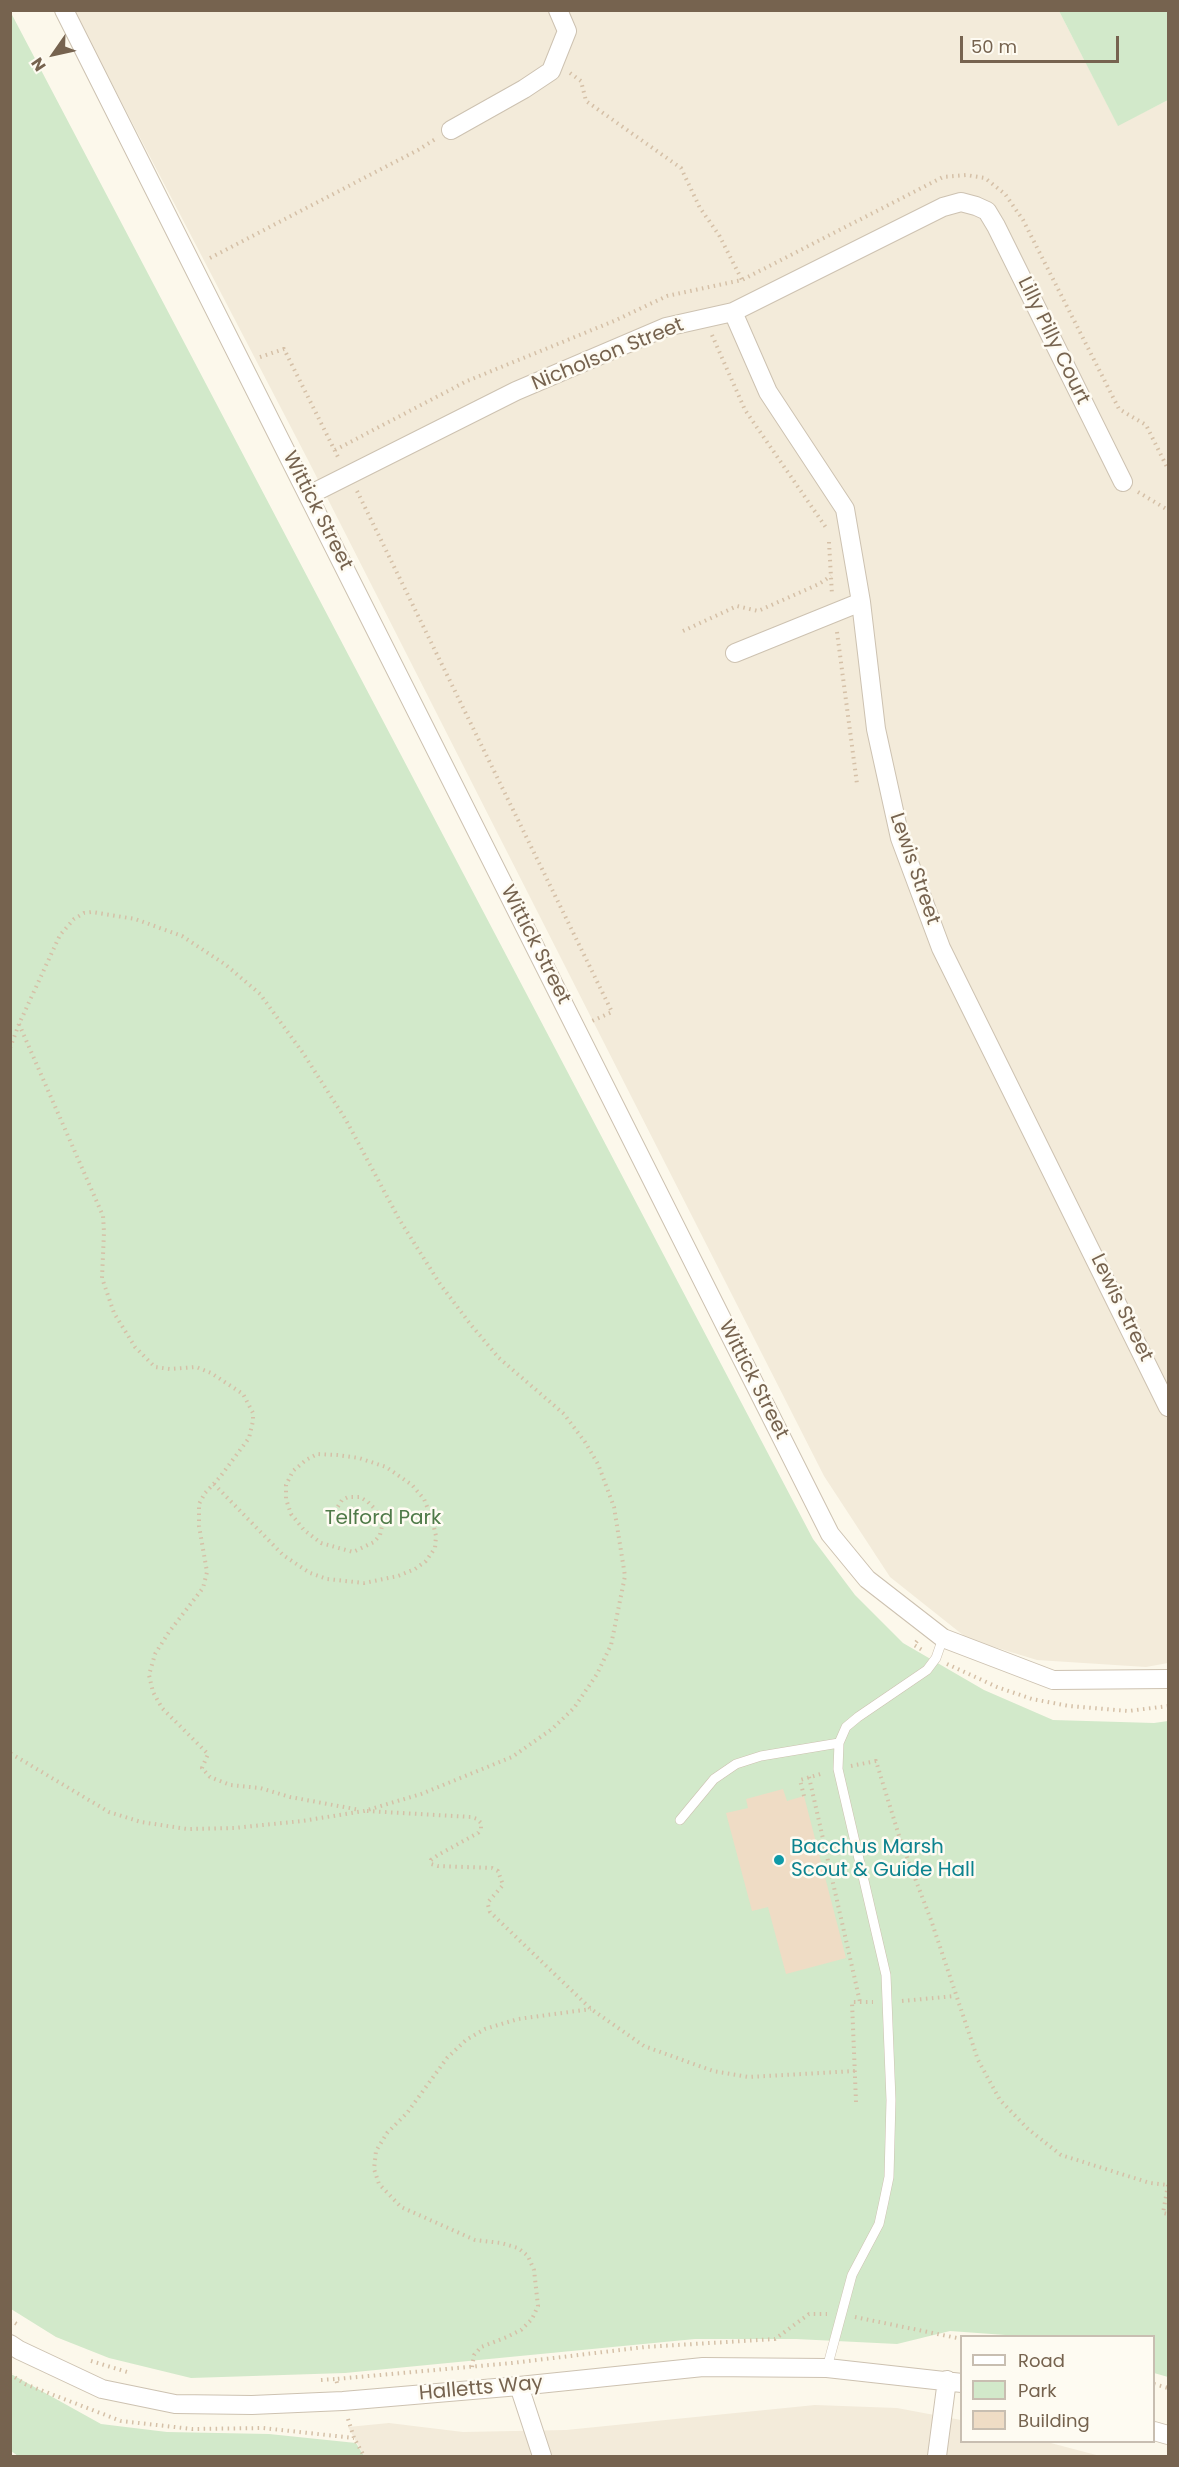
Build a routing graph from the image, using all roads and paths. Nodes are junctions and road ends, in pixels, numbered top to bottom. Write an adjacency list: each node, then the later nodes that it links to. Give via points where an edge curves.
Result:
1 (64, 10): 6 (street, Wittick Street)
2 (558, 10): 3 (street, via 567,31)
3 (555, 62): 4 (street, via 551,71 533,83); 7 (path, via 581,81 586,101 681,168)
4 (451, 130): 6 (path)
5 (976, 206): 9 (street, Nicholson Street, via 961,202 942,207); 16 (street, Lilly Pilly Court, via 987,211 996,226)
6 (193, 267): 12 (street, Wittick Street)
7 (741, 280): 8 (path); 9 (path); 14 (path, via 943,177 985,178 1005,194 1023,220 1119,409 1146,425)
8 (693, 291): 11 (path); 13 (path, via 667,296 467,381)
9 (754, 301): 10 (street, Nicholson Street)
10 (733, 312): 11 (street, Nicholson Street); 20 (street, Lewis Street, via 768,392 845,509)
11 (703, 318): 15 (street, Nicholson Street, via 666,327 516,391); 19 (path, via 745,410 828,530)
12 (242, 363): 13 (path, via 284,349); 17 (street, Wittick Street)
13 (335, 450): 15 (path)
14 (1168, 469)
15 (348, 475): 17 (street, Nicholson Street); 26 (path, via 612,1012)
16 (1123, 482): 18 (path)
17 (309, 495): 26 (street, Wittick Street)
18 (1168, 510)
19 (832, 576): 21 (path); 22 (path, via 758,611 737,606)
20 (861, 602): 21 (street); 28 (street, Lewis Street, via 876,729 900,838 937,937)
21 (832, 613): 23 (street); 24 (path)
22 (683, 631)
23 (735, 653)
24 (857, 784)
25 (19, 1024): 27 (path); 29 (path, via 103,1216 102,1278 114,1313 135,1347 155,1367 196,1367 212,1373 249,1403 254,1421 249,1438); 38 (path, via 60,935 84,914 92,912 154,925 182,936 226,965 260,994 303,1053 440,1284 499,1358 564,1414 598,1464 614,1507 625,1576 611,1645 597,1674 574,1708 552,1730 512,1757 421,1794)
26 (577, 1029): 31 (street, Wittick Street, via 830,1534 867,1579)
27 (10, 1048)
28 (1168, 1407)
29 (214, 1484): 30 (path, via 283,1555 327,1580 364,1582 398,1576 421,1565 435,1548 432,1519 412,1485 386,1467 360,1458 317,1454 293,1471 286,1485 291,1514 321,1543 353,1552 380,1535 381,1520 368,1502 348,1497); 38 (path, via 200,1504 199,1526 207,1572 202,1588 155,1654 149,1675 153,1692 162,1708 207,1752 202,1768 210,1777 230,1785)
30 (337, 1508)
31 (943, 1638): 32 (street, Wittick Street, via 1053,1680); 33 (lane, via 927,1670 858,1717 846,1727)
32 (1168, 1679)
33 (839, 1743): 35 (lane); 39 (lane, via 736,1764 714,1779)
34 (10, 1753): 38 (path, via 109,1812 141,1822 187,1829 234,1828)
35 (838, 1769): 36 (path); 43 (path, via 876,1761 966,2028 1000,2100 1028,2130 1061,2155); 45 (lane, via 886,1975 891,2100 889,2177 879,2224 852,2275)
36 (809, 1778): 37 (path, via 800,1780); 40 (path)
37 (804, 1796)
38 (364, 1810): 41 (path, via 471,1817 481,1823 478,1833 438,1855 430,1864 498,1871 502,1886 489,1901 490,1912)
39 (680, 1820)
40 (860, 2002)
41 (591, 2009): 42 (path, via 644,2046 713,2071 749,2077); 51 (path, via 518,2019 485,2029 466,2040 447,2058 376,2151 374,2169 379,2184 401,2206 476,2240 518,2248 528,2256 534,2270 538,2306 532,2319 514,2334 481,2347 474,2355)
42 (855, 2071)
43 (1168, 2185): 44 (path, via 1163,2213)
44 (1168, 2214)
45 (840, 2314): 48 (path); 51 (path, via 809,2314 775,2339 645,2347); 52 (lane)
46 (10, 2320): 47 (path)
47 (29, 2331)
48 (960, 2339)
49 (10, 2344): 58 (street, Halletts Way, via 102,2389 175,2404)
50 (87, 2359): 53 (path)
51 (472, 2367): 54 (path)
52 (827, 2368): 56 (street, Halletts Way); 57 (street, Halletts Way, via 703,2367)
53 (129, 2373)
54 (336, 2379): 55 (path); 58 (path)
55 (314, 2381)
56 (954, 2382): 61 (street)
57 (519, 2386): 58 (street, Halletts Way); 60 (street)
58 (343, 2401): 59 (path)
59 (364, 2457)
60 (542, 2457)
61 (937, 2457)

